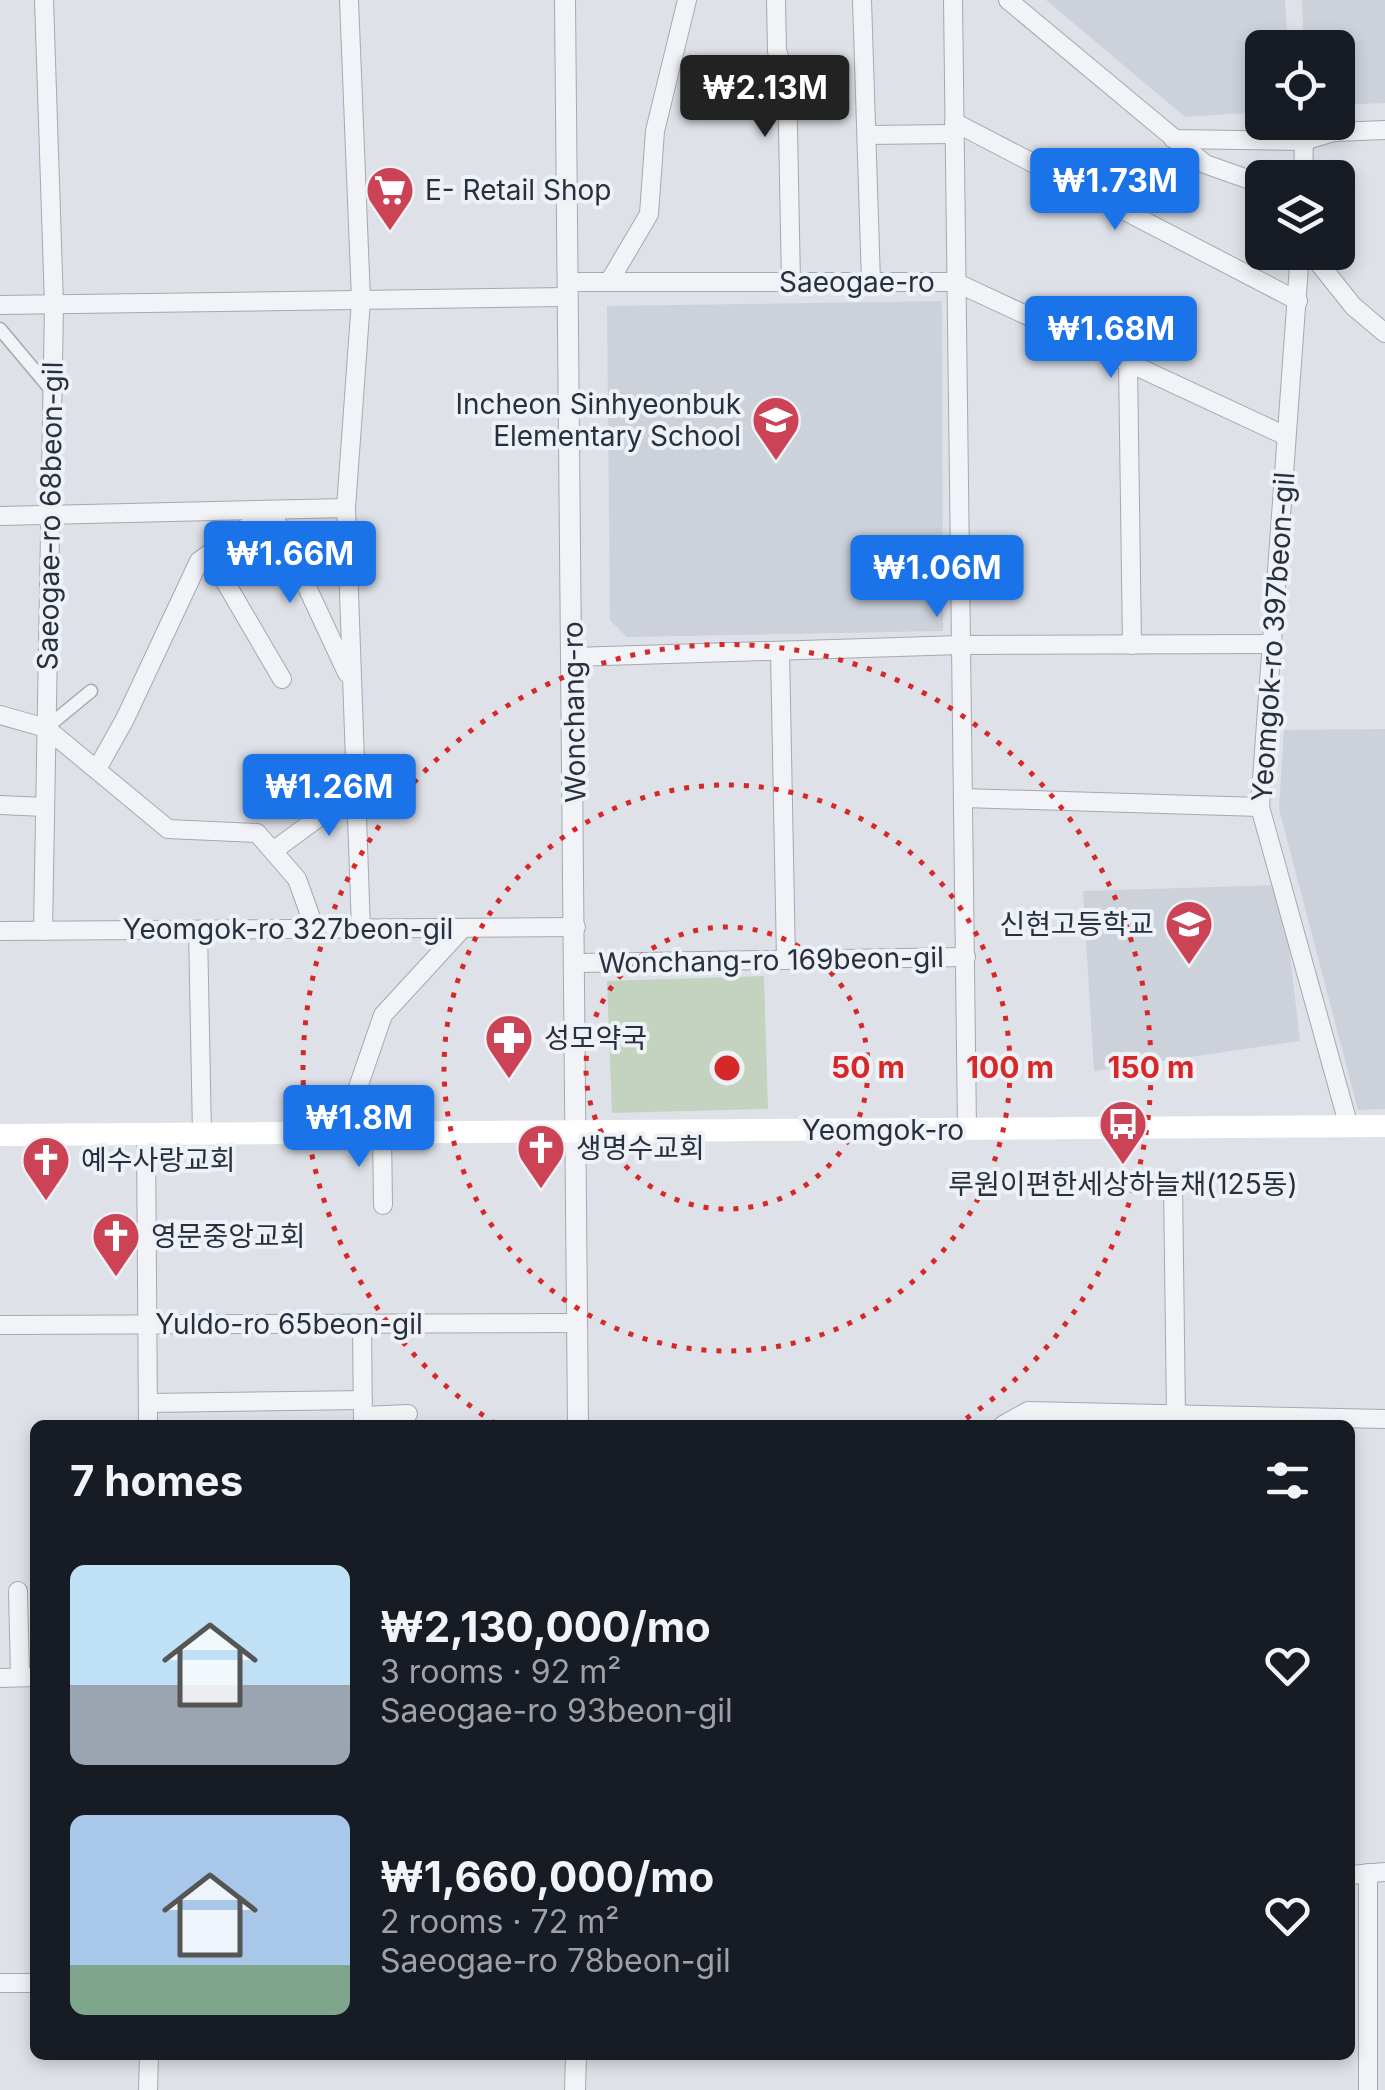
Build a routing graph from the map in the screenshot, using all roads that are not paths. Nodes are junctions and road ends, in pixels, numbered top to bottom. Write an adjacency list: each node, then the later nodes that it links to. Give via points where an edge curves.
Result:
1 (44, 0): 26 (street, Saeogae-ro 68beon-gil)
2 (349, 0): 23 (street)
3 (564, 0): 22 (street, Wonchang-ro)
4 (687, 0): 18 (street, via 655,131 649,214)
5 (776, 0): 19 (street, via 776,51 788,78)
6 (862, 0): 11 (street)
7 (953, 0): 9 (street)
8 (1008, 0): 12 (street)
9 (954, 128): 11 (street); 21 (street); 24 (street)
10 (1385, 130): 13 (street)
11 (866, 135): 20 (street)
12 (1173, 138): 13 (street); 15 (street, via 1205,164)
13 (1304, 141): 14 (street)
14 (1303, 160)
15 (1245, 178)
16 (1299, 270): 24 (street, Yeomgok-ro 397beon-gil)
17 (1324, 270): 28 (street)
18 (610, 282): 19 (street, Saeogae-ro); 22 (street, Saeogae-ro)
19 (791, 282): 20 (street, Saeogae-ro)
20 (871, 282): 21 (street, Saeogae-ro)
21 (955, 282): 29 (street, Saeogae-ro); 38 (street)
22 (568, 289): 23 (street, Saeogae-ro); 41 (street, Wonchang-ro)
23 (362, 300): 26 (street, Saeogae-ro); 32 (street)
24 (1298, 301): 31 (street, Yeomgok-ro 397beon-gil)
25 (0, 305): 26 (street, Saeogae-ro)
26 (54, 305): 30 (street, Saeogae-ro 68beon-gil)
27 (0, 328): 30 (street)
28 (1385, 333)
29 (1128, 363): 31 (street, Saeogae-ro); 39 (street)
30 (52, 391): 35 (street, Saeogae-ro 68beon-gil)
31 (1286, 436): 37 (street, Yeomgok-ro 397beon-gil)
32 (346, 508): 33 (street); 43 (street)
33 (271, 510): 35 (street); 36 (street); 43 (street)
34 (0, 516): 35 (street)
35 (50, 516): 46 (street, Saeogae-ro 68beon-gil)
36 (209, 554): 42 (street); 47 (street, via 199,561)
37 (1272, 644): 39 (street); 52 (street, Yeomgok-ro 397beon-gil)
38 (961, 645): 39 (street); 40 (street); 49 (street)
39 (1132, 645)
40 (780, 651): 41 (street); 62 (street)
41 (573, 658): 54 (street, Wonchang-ro)
42 (282, 679)
43 (352, 682): 48 (street)
44 (91, 692): 46 (street)
45 (0, 716): 46 (street)
46 (46, 728): 47 (street); 51 (street, Saeogae-ro 68beon-gil)
47 (97, 768): 53 (street, via 168,830 256,833)
48 (356, 790): 53 (street); 55 (street)
49 (964, 798): 52 (street); 61 (street)
50 (0, 805): 51 (street)
51 (45, 807): 59 (street, Saeogae-ro 68beon-gil)
52 (1260, 807): 65 (street, Yeomgok-ro 397beon-gil)
53 (273, 852): 57 (street, via 297,879)
54 (576, 927): 56 (street, Yeomgok-ro 327beon-gil); 63 (street, Wonchang-ro)
55 (361, 928): 56 (street, Yeomgok-ro 327beon-gil); 57 (street, Yeomgok-ro 327beon-gil)
56 (463, 928): 68 (street, via 383,1014 355,1096)
57 (315, 929): 58 (street, Yeomgok-ro 327beon-gil)
58 (198, 930): 59 (street, Yeomgok-ro 327beon-gil); 71 (street)
59 (42, 931): 60 (street, Yeomgok-ro 327beon-gil)
60 (0, 932)
61 (966, 957): 62 (street, Wonchang-ro 169beon-gil); 66 (street)
62 (786, 960): 63 (street, Wonchang-ro 169beon-gil)
63 (576, 963): 67 (street, Wonchang-ro)
64 (1385, 1126): 65 (main road, Yeomgok-ro)
65 (1349, 1127): 66 (main road, Yeomgok-ro)
66 (967, 1129): 67 (main road, Yeomgok-ro)
67 (578, 1132): 69 (main road, Yeomgok-ro); 75 (street, Wonchang-ro)
68 (351, 1133): 69 (main road, Yeomgok-ro); 71 (main road, Yeomgok-ro)
69 (382, 1133): 74 (street)
70 (146, 1134): 71 (main road, Yeomgok-ro); 72 (main road, Yeomgok-ro); 78 (street)
71 (202, 1134)
72 (0, 1135)
73 (1173, 1183): 82 (street)
74 (383, 1205)
75 (578, 1323): 76 (street, Yuldo-ro 65beon-gil); 85 (street, Wonchang-ro)
76 (362, 1324): 78 (street, Yuldo-ro 65beon-gil); 80 (street)
77 (0, 1325): 78 (street, Yuldo-ro 65beon-gil)
78 (148, 1325): 79 (street)
79 (148, 1403): 80 (street); 84 (street)
80 (363, 1413): 81 (street)
81 (408, 1414)
82 (1176, 1414): 83 (street); 86 (street, via 1028,1411)
83 (1385, 1419)
84 (148, 1420)
85 (578, 1420)
86 (1012, 1420)
87 (18, 1591): 88 (street)
88 (28, 1677): 89 (street)
89 (0, 1678)
90 (1368, 1873): 97 (street)
91 (0, 1983): 92 (street)
92 (30, 1983)
93 (149, 2060): 95 (street)
94 (576, 2060): 96 (street)
95 (148, 2090)
96 (575, 2090)
97 (1368, 2090)

